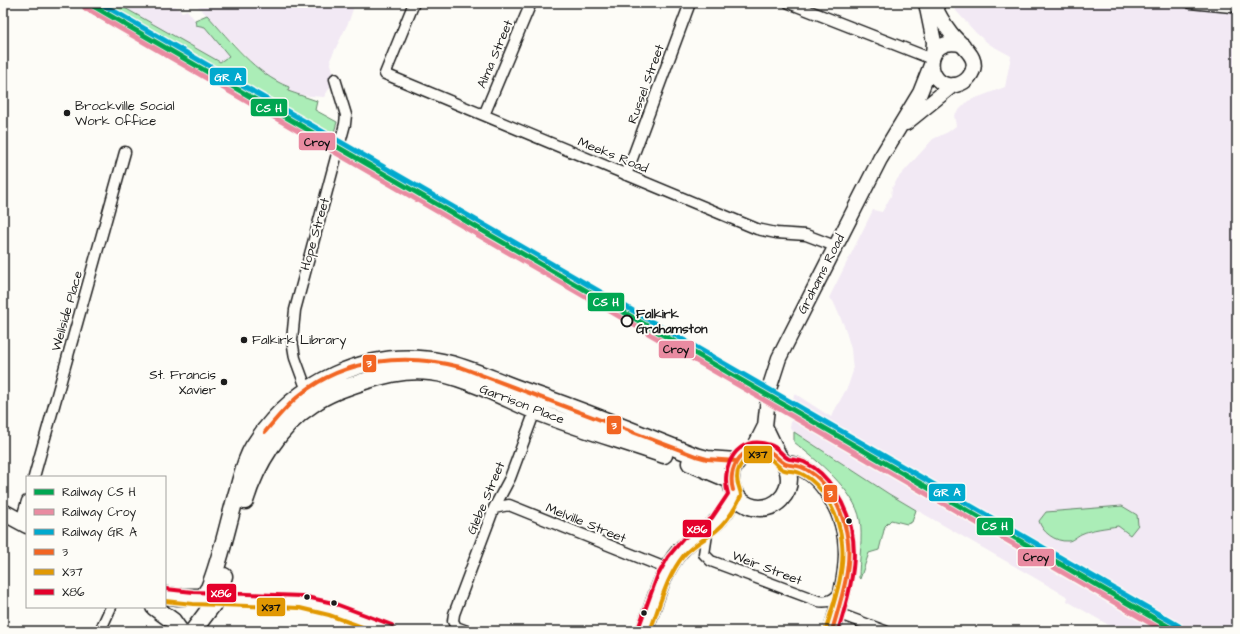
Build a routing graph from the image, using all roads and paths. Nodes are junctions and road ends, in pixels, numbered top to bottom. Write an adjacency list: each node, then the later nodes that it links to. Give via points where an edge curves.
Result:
1 (414, 3): 13 (street, Meeks Road, via 385,74)
2 (531, 3): 13 (street, Alma Street)
3 (690, 3): 16 (street, Russel Street)
4 (789, 3): 10 (street)
5 (926, 3): 10 (main road, Grahams Road, via 934,42)
6 (933, 3): 9 (main road, via 951,34)
7 (1190, 3): 8 (street)
8 (1231, 6)
9 (962, 45): 10 (main road, via 947,43 939,47); 12 (main road, via 972,56 973,70 967,79)
10 (932, 60): 12 (main road, via 935,77); 14 (main road, Grahams Road, via 920,93)
11 (335, 79): 19 (street, Hope Street, via 346,115 344,131 299,291 292,340 295,358)
12 (953, 85): 14 (main road, Grahams Road)
13 (484, 115): 16 (street, Meeks Road)
14 (898, 130): 17 (main road, Grahams Road, via 880,159)
15 (125, 152): 25 (street, Wellside Place)
16 (626, 175): 17 (street, Meeks Road, via 757,229 806,235)
17 (836, 246): 21 (main road, Grahams Road, via 794,327 773,376)
18 (530, 392): 19 (main road, Garrison Place, via 444,362 393,358 336,373); 20 (street); 23 (main road, Garrison Place, via 696,456)
19 (310, 396): 20 (main road, Garrison Place, via 377,377 403,372 430,372 452,376); 36 (main road, Garrison Place, via 296,418 268,451 249,486); 36 (main road, Garrison Place, via 286,408 265,432 245,464 209,588)
20 (535, 411): 26 (main road, Garrison Place, via 710,470); 29 (street, Glebe Street, via 510,478)
21 (765, 426): 22 (main road, Grahams Road); 24 (main road)
22 (753, 450): 23 (main road); 24 (main road, via 773,452)
23 (736, 460): 26 (main road)
24 (783, 461): 27 (main road, via 789,479 787,490 778,502 760,508 748,506); 34 (main road, via 802,467 812,474 832,497 838,509 848,542 848,565)
25 (34, 476)
26 (730, 480): 27 (main road)
27 (735, 495): 32 (main road, via 720,518)
28 (26, 508): 31 (street)
29 (494, 508): 33 (street, Melville Street, via 509,505); 44 (street, Glebe Street, via 454,614 453,621 456,627)
30 (3, 512): 31 (main road)
31 (24, 523)
32 (708, 528): 33 (main road, via 689,540); 34 (street, Weir Street, via 704,554 711,561 818,601 831,600)
33 (668, 569): 45 (main road)
34 (844, 586): 39 (main road)
35 (166, 595): 36 (main road)
36 (210, 598): 42 (main road); 43 (street, via 301,602 331,609)
37 (111, 608): 40 (street)
38 (155, 608): 41 (main road, via 173,621)
39 (843, 615): 46 (main road); 47 (street)
40 (100, 631)
41 (180, 631)
42 (193, 631)
43 (390, 631)
44 (467, 631)
45 (644, 631)
46 (832, 631)
47 (885, 631)

